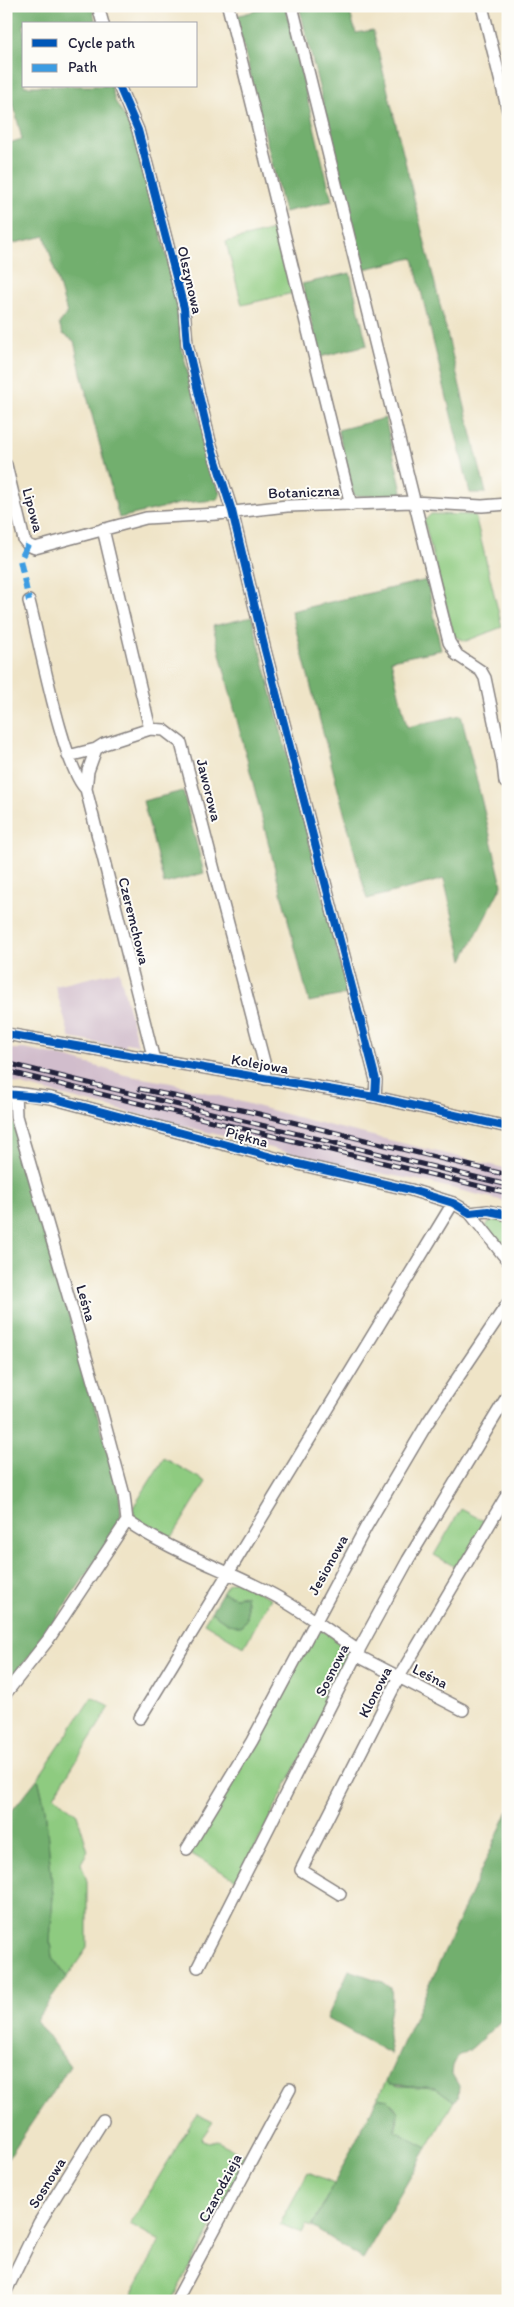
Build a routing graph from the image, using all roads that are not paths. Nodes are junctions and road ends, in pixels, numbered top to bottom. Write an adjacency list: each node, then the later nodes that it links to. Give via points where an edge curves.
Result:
1 (98, 6): 5 (street)
2 (228, 6): 11 (street)
3 (292, 6): 9 (street)
4 (482, 6): 7 (street)
5 (102, 22)
6 (120, 88): 12 (street, Olszynowa, via 138,130 184,308 187,344 210,442)
7 (508, 111)
8 (6, 465): 13 (street, Lipowa, via 24,540 30,547 53,544)
9 (413, 502): 10 (street, Botaniczna, via 482,506); 11 (street, Botaniczna); 18 (street, via 449,642 457,656 482,671 485,678)
10 (508, 504)
11 (351, 505): 12 (street, Botaniczna)
12 (232, 511): 13 (street, Botaniczna, via 146,518); 24 (street, Olszynowa, via 376,1080)
13 (103, 529): 15 (street)
14 (30, 601): 17 (street, Czeremchowa)
15 (150, 730): 16 (street); 22 (street, Jaworowa, via 164,730 181,742 264,1062)
16 (96, 749): 17 (street); 19 (street, Czeremchowa)
17 (68, 756): 19 (street, Czeremchowa, via 77,780)
18 (505, 782)
19 (86, 789): 21 (street, Czeremchowa)
20 (6, 1034): 21 (street, Kolejowa)
21 (154, 1060): 22 (street, Kolejowa)
22 (265, 1080): 24 (street, Kolejowa)
23 (15, 1094): 26 (street, Piękna, via 51,1098); 33 (street, Leśna, via 16,1116 97,1397)
24 (375, 1097): 25 (street, Kolejowa)
25 (508, 1127)
26 (453, 1203): 27 (street, Piękna); 34 (street)
27 (470, 1213): 28 (street, via 488,1211); 29 (street, Piękna)
28 (508, 1215)
29 (508, 1261)
30 (508, 1303): 35 (street, Jesionowa, via 424,1430)
31 (508, 1395): 36 (street, Sosnowa, via 408,1560)
32 (508, 1493): 37 (street, Klonowa)
33 (128, 1521): 34 (street, Leśna, via 165,1544); 38 (street, via 48,1640)
34 (229, 1572): 35 (street, Leśna, via 281,1599); 40 (street)
35 (314, 1621): 36 (street, Leśna); 41 (street, Jesionowa, via 252,1740)
36 (357, 1653): 37 (street, Leśna); 43 (street, Sosnowa)
37 (399, 1677): 39 (street, Leśna); 42 (street, Klonowa, via 302,1870)
38 (6, 1693)
39 (463, 1710)
40 (140, 1718)
41 (187, 1849)
42 (340, 1894)
43 (198, 1967)
44 (290, 2089): 47 (street, Czarodzieja)
45 (103, 2120): 46 (street, Sosnowa, via 39,2223)
46 (6, 2291)
47 (176, 2301)

